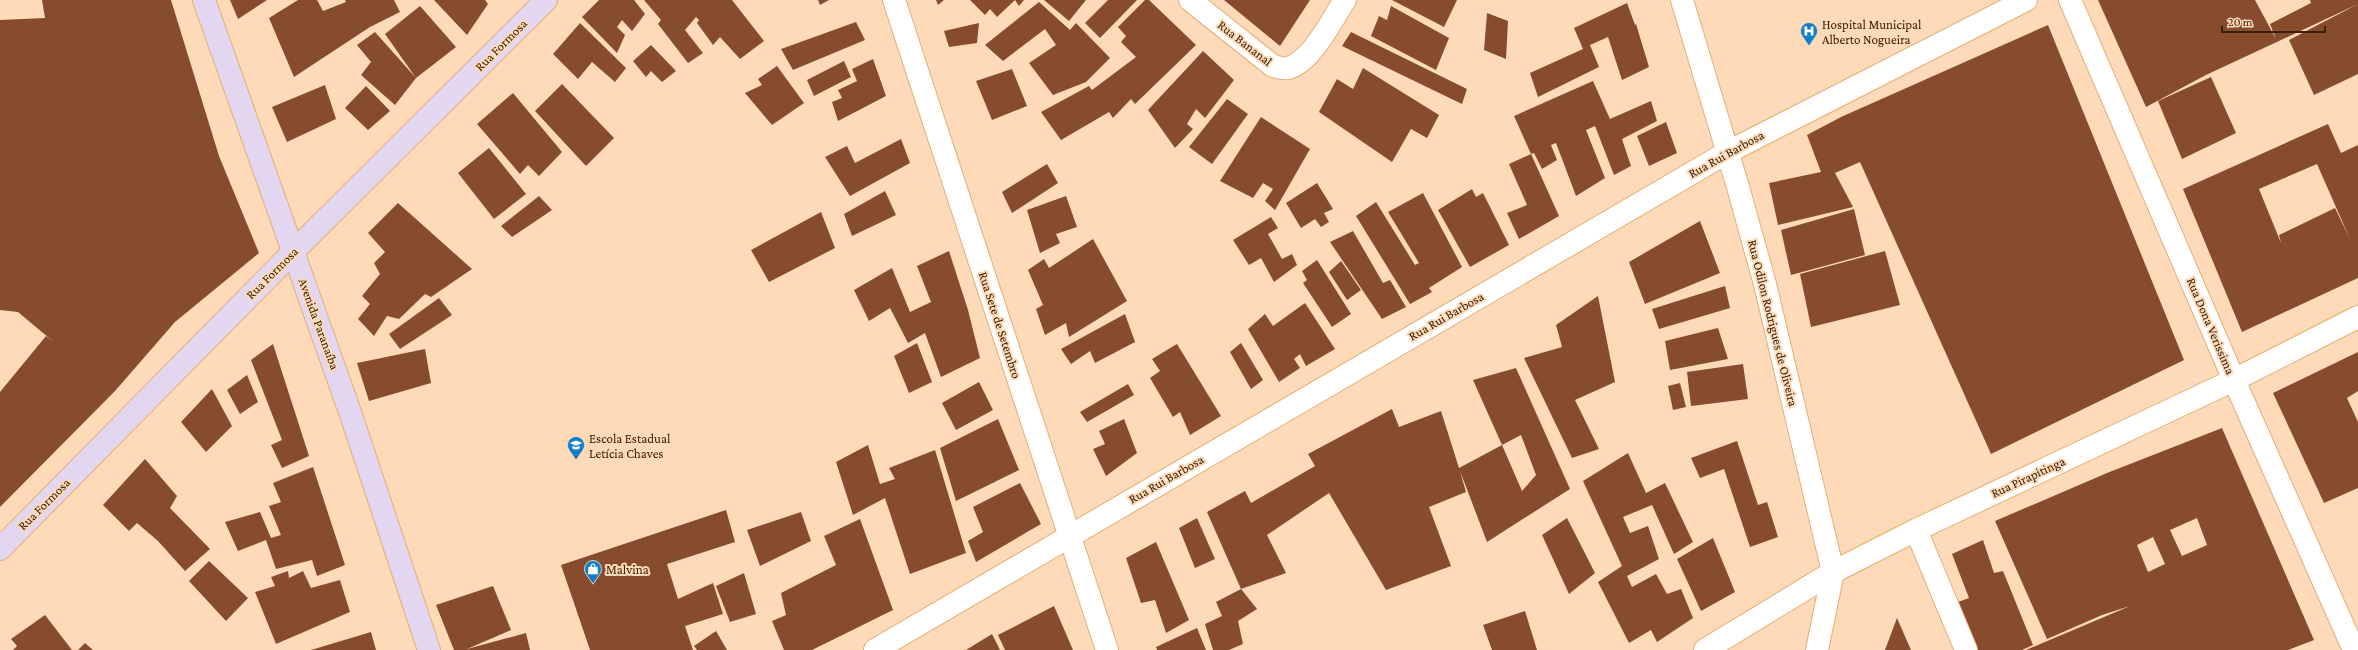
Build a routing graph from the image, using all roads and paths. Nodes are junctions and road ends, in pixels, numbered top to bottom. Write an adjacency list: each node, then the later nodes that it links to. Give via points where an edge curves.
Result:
1 (204, 0): 10 (street, Avenida Paranaíba)
2 (546, 0): 10 (street, Rua Formosa)
3 (894, 0): 14 (street, Rua Sete de Setembro)
4 (1190, 0): 5 (street, Rua Bananal, via 1273,66 1287,68 1301,62 1312,51)
5 (1345, 0)
6 (1682, 0): 9 (street, Rua Odilon Rodrigues de Oliveira)
7 (2026, 0): 9 (street, Rua Rui Barbosa)
8 (2070, 0): 12 (street, Rua Dona Verissima)
9 (1728, 152): 14 (street, Rua Rui Barbosa); 16 (street, Rua Odilon Rodrigues de Oliveira, via 1766,291)
10 (293, 252): 15 (street, Rua Formosa); 17 (street, Avenida Paranaíba, via 352,415)
11 (2358, 317): 12 (street, Rua Pirapitinga)
12 (2234, 380): 13 (street, Rua Pirapitinga); 23 (street, Rua Dona Verissima)
13 (1916, 530): 16 (street, Rua Pirapitinga); 22 (street)
14 (1068, 536): 18 (street, Rua Rui Barbosa); 19 (street, Rua Sete de Setembro)
15 (0, 549)
16 (1833, 572): 20 (street, Rua Pirapitinga); 21 (street, Rua Odilon Rodrigues de Oliveira)
17 (429, 650)
18 (875, 650)
19 (1107, 650)
20 (1705, 650)
21 (1817, 650)
22 (1966, 650)
23 (2354, 650)

